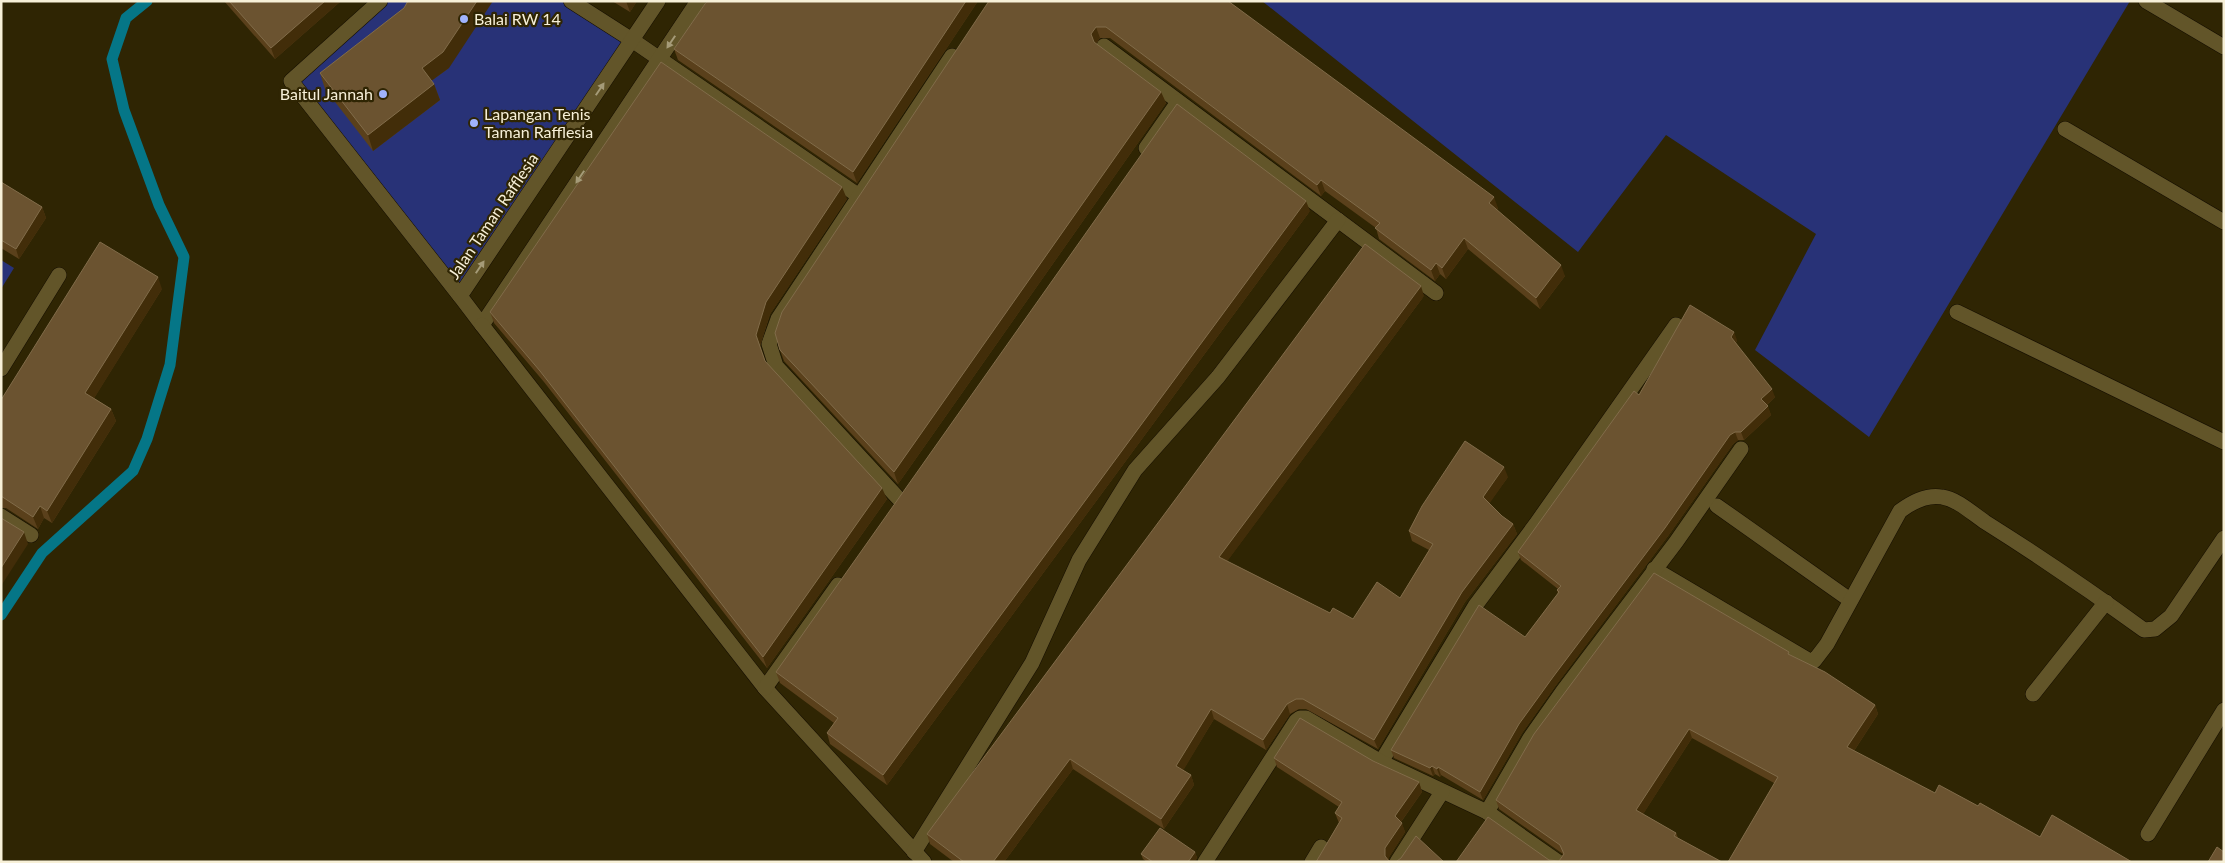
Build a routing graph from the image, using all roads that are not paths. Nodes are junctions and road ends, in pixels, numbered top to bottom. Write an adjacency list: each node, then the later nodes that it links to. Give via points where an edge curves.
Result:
1 (380, 1): 19 (street, via 291,81)
2 (571, 1): 6 (street)
3 (658, 1): 6 (street, Jalan Taman Rafflesia)
4 (698, 1): 10 (street, one-way to 10)
5 (2146, 1): 9 (street)
6 (632, 40): 10 (street); 19 (street, Jalan Taman Rafflesia, one-way to 6)
7 (962, 42): 14 (street)
8 (1104, 46): 11 (street)
9 (2224, 47)
10 (659, 59): 14 (street); 21 (street, one-way to 21)
11 (1178, 102): 13 (street); 15 (street)
12 (2065, 129): 16 (street)
13 (1139, 158)
14 (859, 196): 27 (street, via 778,319 769,344 776,366)
15 (1338, 220): 18 (street); 45 (street, via 1218,377 1135,470 1079,560 1032,663)
16 (2224, 222)
17 (59, 275): 23 (street)
18 (1436, 293)
19 (460, 296): 21 (street, Jalan Taman Rafflesia)
20 (1957, 312): 24 (street)
21 (482, 325): 37 (street, Jalan Taman Rafflesia)
22 (1676, 325): 40 (street, via 1475,606)
23 (1, 369)
24 (2224, 442)
25 (1740, 449): 33 (street)
26 (911, 483): 27 (street)
27 (899, 499): 29 (street)
28 (1717, 506): 35 (street)
29 (888, 515)
30 (1, 516): 31 (street)
31 (31, 535)
32 (2224, 538): 36 (street, via 2171,616 2155,629 2144,630)
33 (1654, 569): 35 (street, via 1814,661 1827,644); 42 (street, via 1530,738)
34 (849, 570): 37 (street)
35 (1850, 600): 36 (street, via 1900,512 1912,501 1943,497)
36 (2106, 602): 38 (street)
37 (765, 688): 45 (street, Jalan Taman Rafflesia)
38 (2033, 694)
39 (2224, 710): 43 (street)
40 (1381, 762): 41 (street); 46 (street, via 1306,718 1300,718)
41 (1442, 792): 42 (street); 48 (street)
42 (1487, 812): 49 (street)
43 (2148, 834)
44 (1321, 846): 47 (street)
45 (919, 857)
46 (1205, 862)
47 (1312, 862)
48 (1397, 862)
49 (1558, 862)

